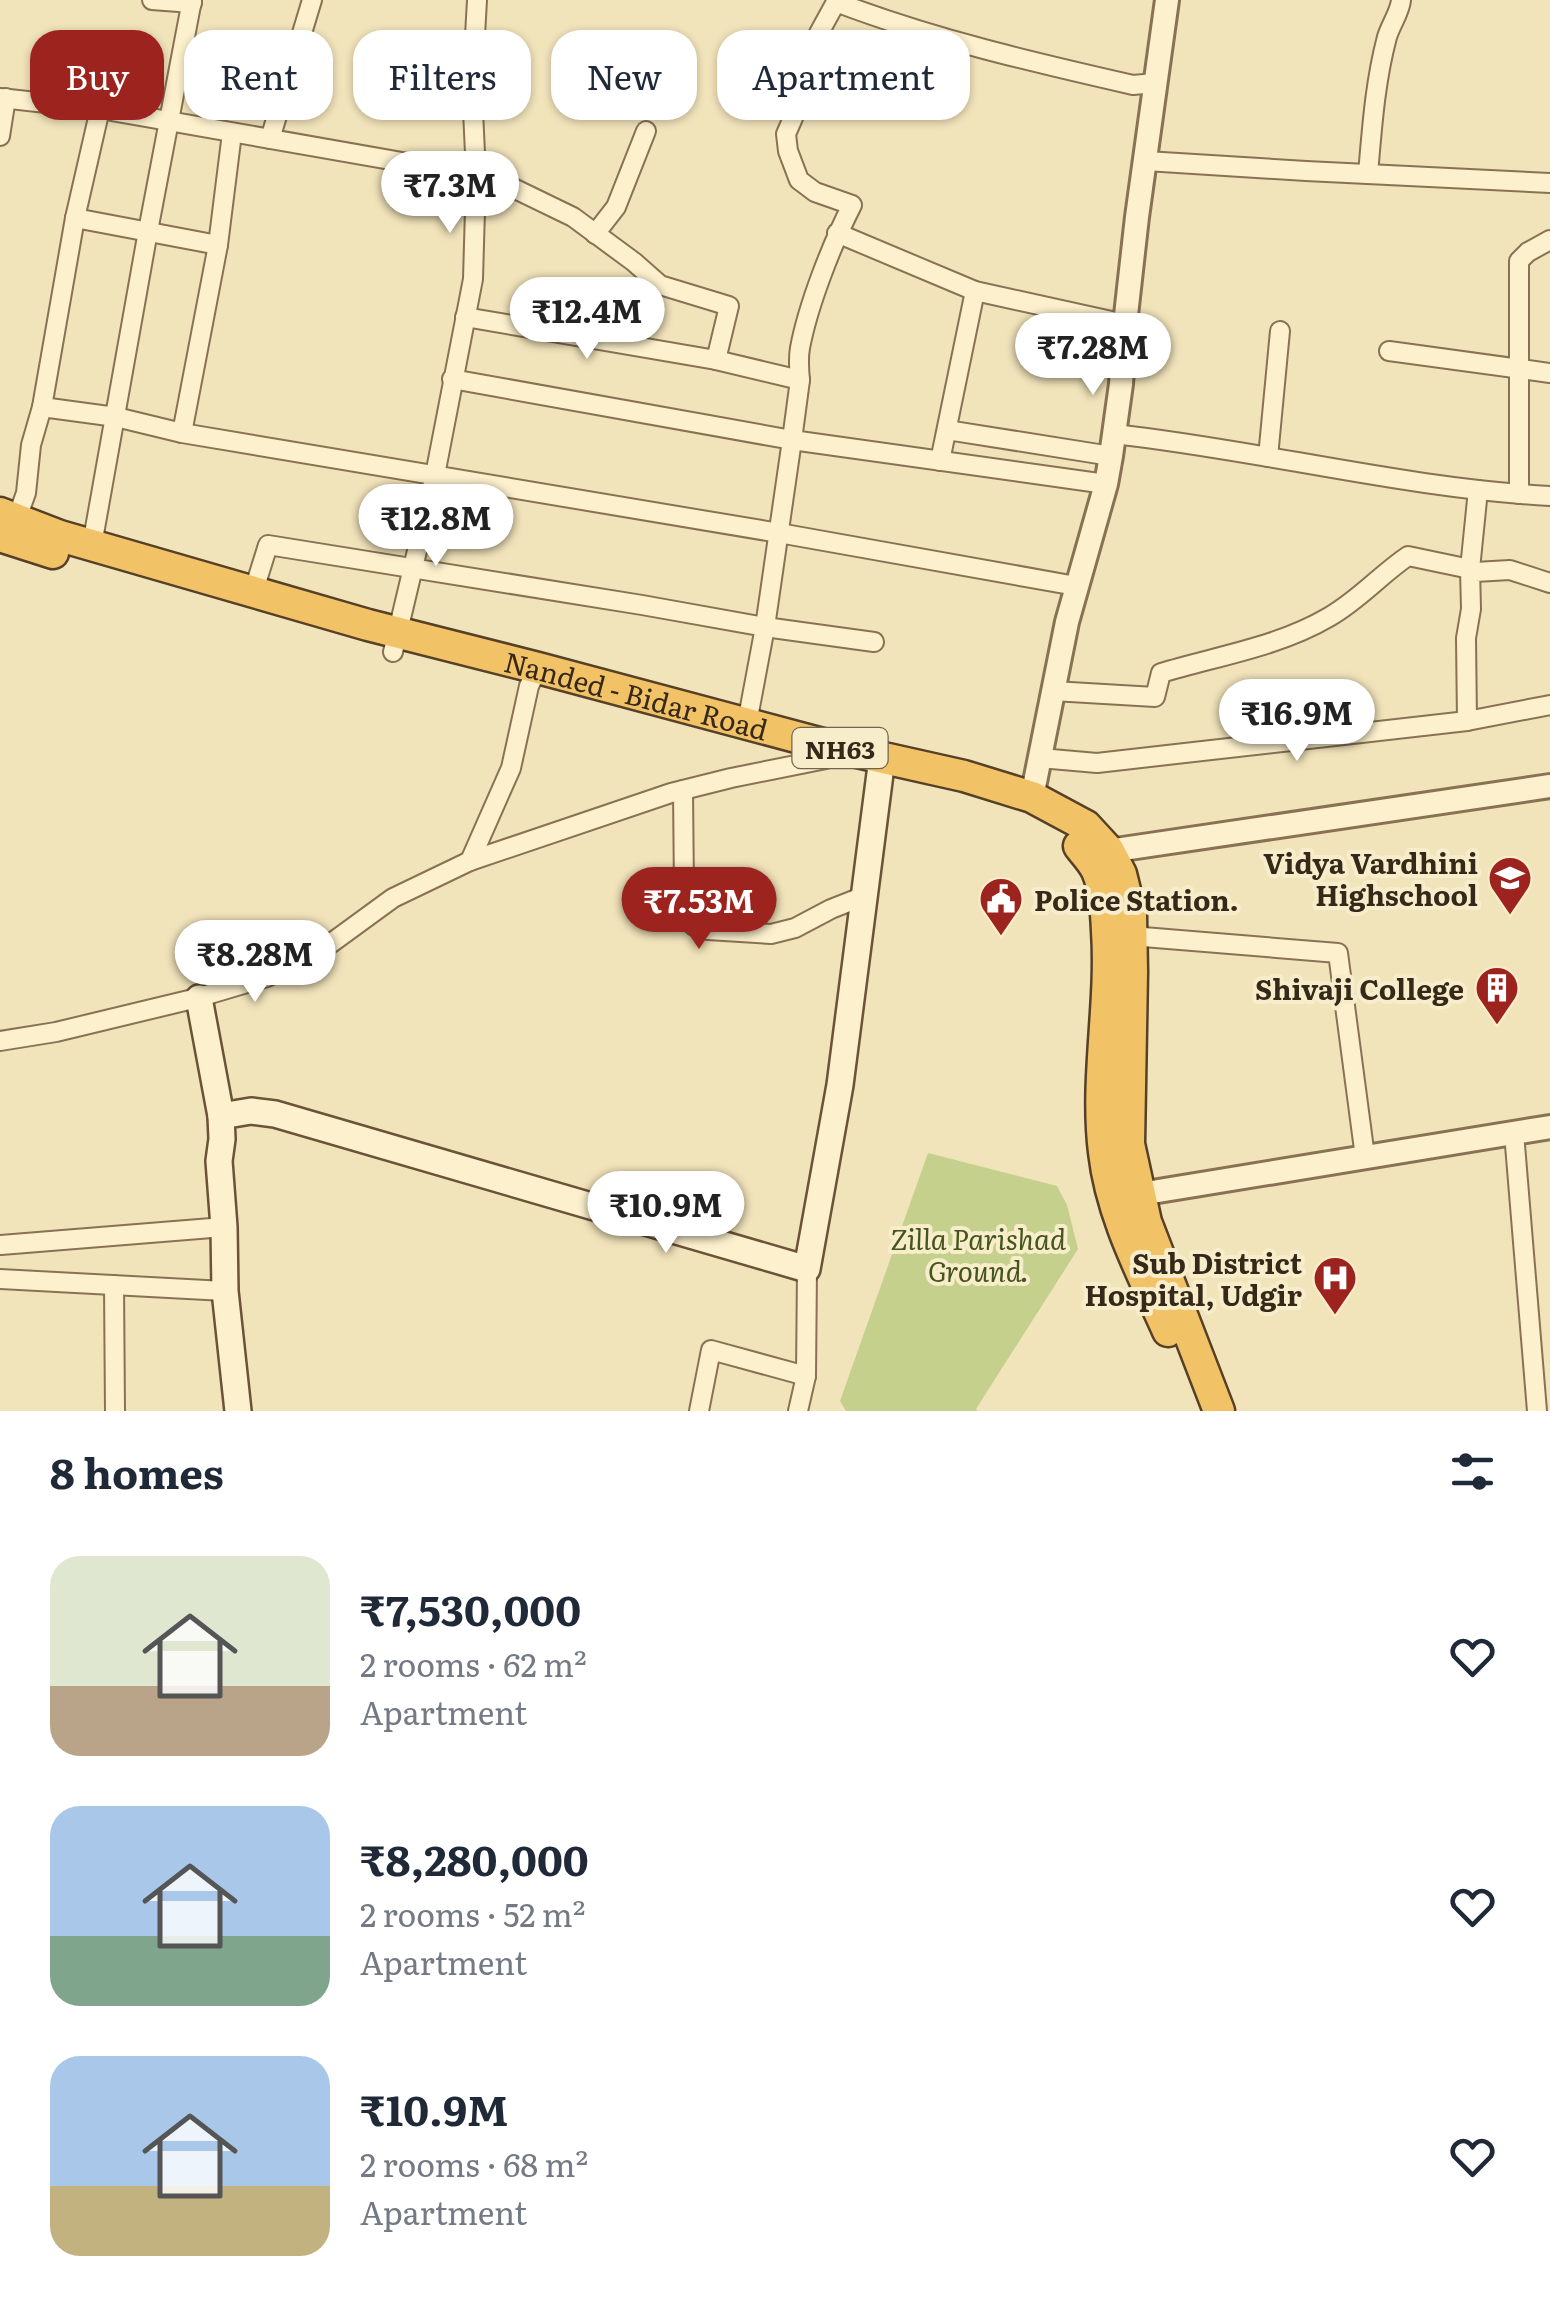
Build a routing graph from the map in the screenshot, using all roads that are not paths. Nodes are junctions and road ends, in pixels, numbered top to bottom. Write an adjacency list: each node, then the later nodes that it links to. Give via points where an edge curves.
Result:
1 (152, 0): 7 (street)
2 (312, 0): 17 (street)
3 (477, 0): 20 (street)
4 (1167, 0): 8 (street)
5 (1401, 0): 19 (street, via 1376,94)
6 (834, 1): 8 (street, via 986,50); 25 (street, via 786,134 799,180 852,205)
7 (192, 2): 13 (street)
8 (1155, 84): 18 (street)
9 (3, 98): 10 (street); 16 (street)
10 (30, 101)
11 (97, 120): 22 (street)
12 (154, 120): 13 (street)
13 (169, 123): 15 (street); 23 (street)
14 (646, 132): 24 (street, via 616,207)
15 (232, 133): 17 (street); 27 (street)
16 (0, 136)
17 (270, 139): 20 (street)
18 (1146, 160): 19 (street); 30 (street)
19 (1368, 174): 21 (street)
20 (476, 175): 24 (street, via 572,217); 29 (street, via 473,279)
21 (1550, 183)
22 (75, 218): 23 (street); 38 (street)
23 (148, 231): 27 (street); 39 (street)
24 (595, 234): 33 (street, via 660,285 728,306)
25 (838, 234): 28 (street); 37 (street, via 807,321)
26 (1550, 240): 34 (street, via 1518,262)
27 (218, 245): 41 (street)
28 (975, 290): 30 (street); 40 (street)
29 (465, 317): 33 (street); 36 (street)
30 (1125, 324): 43 (street)
31 (1280, 331): 44 (street)
32 (1389, 351): 34 (street)
33 (716, 360): 37 (street)
34 (1518, 370): 35 (street); 49 (street)
35 (1550, 373)
36 (452, 379): 42 (street); 46 (street)
37 (800, 380): 42 (street)
38 (42, 407): 39 (street); 51 (street, via 26,492)
39 (116, 417): 41 (street); 53 (street)
40 (946, 430): 43 (street); 45 (street)
41 (182, 433): 46 (street)
42 (792, 440): 45 (street); 52 (street)
43 (1113, 445): 44 (street, via 1170,440); 47 (street)
44 (1268, 457): 48 (street)
45 (940, 461): 47 (street)
46 (434, 475): 52 (street); 54 (street)
47 (1106, 484): 57 (street)
48 (1478, 490): 49 (street); 55 (street)
49 (1519, 494): 50 (street)
50 (1550, 496)
51 (5, 522): 53 (highway, Nanded - Bidar Road / NH63); 60 (highway, Nanded - Bidar Road / NH63)
52 (779, 533): 57 (street); 59 (street)
53 (92, 545): 58 (highway, Nanded - Bidar Road / NH63)
54 (412, 568): 58 (street, via 268,545); 59 (street); 60 (street)
55 (1470, 569): 56 (street, via 1510,570); 63 (street, via 1408,556 1328,618 1283,639 1161,673 1155,697); 65 (street)
56 (1550, 583)
57 (1076, 586): 63 (street)
58 (253, 593): 60 (highway, Nanded - Bidar Road / NH63)
59 (765, 627): 61 (street); 66 (street)
60 (396, 642): 62 (highway, Nanded - Bidar Road / NH63)
61 (874, 642)
62 (533, 677): 66 (highway, Nanded - Bidar Road / NH63); 68 (highway, Nanded - Bidar Road / NH63); 74 (street, via 510,768)
63 (1054, 691): 67 (street)
64 (1550, 705): 65 (street)
65 (1467, 721): 67 (street, via 1097,763)
66 (746, 723): 69 (highway, Nanded - Bidar Road / NH63)
67 (1040, 758): 72 (street)
68 (826, 759): 69 (highway, Nanded - Bidar Road / NH63); 71 (street)
69 (881, 764): 72 (highway, Nanded - Bidar Road / NH63, via 964,776); 75 (main road); 95 (highway, Nanded - Bidar Road / NH63, via 1015,806 1053,826 1096,867 1108,945 1104,1155 1126,1238)
70 (1550, 786): 73 (street)
71 (683, 790): 74 (street); 75 (street, via 686,918 694,926 770,934)
72 (1032, 798): 73 (highway, Nanded - Bidar Road / NH63, via 1086,826)
73 (1108, 851): 76 (highway, Nanded - Bidar Road / NH63, via 1121,874)
74 (470, 860): 77 (street, via 393,898 319,952)
75 (864, 896): 86 (main road)
76 (1131, 936): 82 (street, via 1338,953); 83 (highway, Nanded - Bidar Road / NH63, via 1128,1144)
77 (199, 998): 78 (street); 79 (main road)
78 (0, 1041)
79 (221, 1116): 84 (main road); 86 (main road, via 275,1114)
80 (1550, 1127): 81 (street)
81 (1514, 1133): 82 (street); 97 (street)
82 (1365, 1157): 83 (street)
83 (1140, 1194): 96 (highway, Nanded - Bidar Road / NH63)
84 (224, 1227): 85 (street); 89 (main road)
85 (1, 1245)
86 (807, 1268): 90 (street)
87 (0, 1279): 88 (street)
88 (114, 1285): 89 (street); 91 (street)
89 (225, 1291): 92 (main road)
90 (806, 1376): 93 (street, via 711,1350); 94 (street)
91 (115, 1411)
92 (238, 1411)
93 (699, 1411)
94 (798, 1411)
95 (1204, 1411)
96 (1219, 1411)
97 (1537, 1411)

